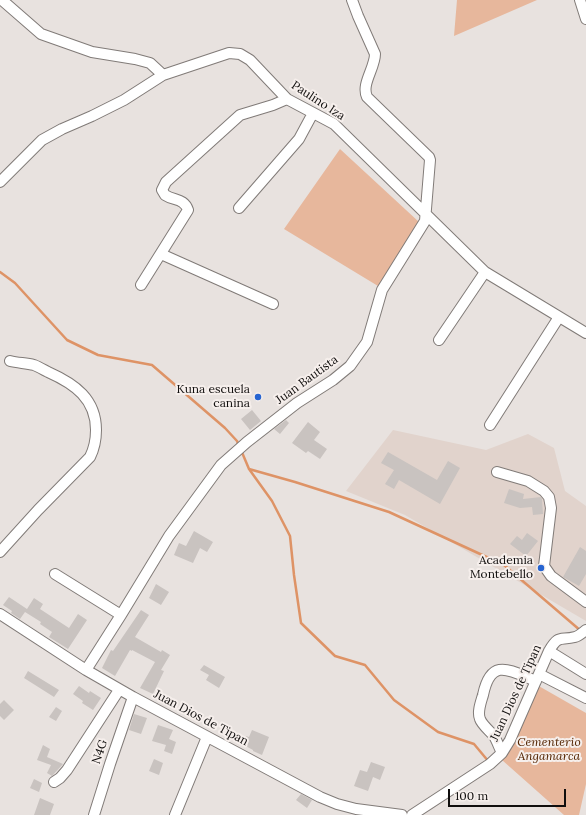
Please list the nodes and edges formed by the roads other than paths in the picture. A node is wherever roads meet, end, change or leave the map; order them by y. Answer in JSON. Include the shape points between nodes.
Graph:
{"nodes":[{"id":1,"x":2,"y":0,"type":"edge"},
{"id":2,"x":352,"y":0,"type":"edge"},
{"id":3,"x":580,"y":0,"type":"edge"},
{"id":4,"x":586,"y":19,"type":"edge"},
{"id":5,"x":163,"y":75,"type":"junction"},
{"id":6,"x":286,"y":99,"type":"junction"},
{"id":7,"x":313,"y":113,"type":"junction"},
{"id":8,"x":0,"y":182,"type":"edge"},
{"id":9,"x":239,"y":208,"type":"dead end"},
{"id":10,"x":426,"y":215,"type":"junction"},
{"id":11,"x":161,"y":254,"type":"junction"},
{"id":12,"x":485,"y":272,"type":"junction"},
{"id":13,"x":141,"y":285,"type":"dead end"},
{"id":14,"x":274,"y":304,"type":"dead end"},
{"id":15,"x":559,"y":317,"type":"junction"},
{"id":16,"x":586,"y":333,"type":"edge"},
{"id":17,"x":439,"y":340,"type":"dead end"},
{"id":18,"x":10,"y":361,"type":"dead end"},
{"id":19,"x":490,"y":425,"type":"dead end"},
{"id":20,"x":497,"y":472,"type":"dead end"},
{"id":21,"x":0,"y":552,"type":"edge"},
{"id":22,"x":55,"y":574,"type":"dead end"},
{"id":23,"x":586,"y":602,"type":"edge"},
{"id":24,"x":0,"y":614,"type":"edge"},
{"id":25,"x":121,"y":615,"type":"junction"},
{"id":26,"x":586,"y":630,"type":"edge"},
{"id":27,"x":549,"y":651,"type":"junction"},
{"id":28,"x":86,"y":670,"type":"junction"},
{"id":29,"x":586,"y":674,"type":"edge"},
{"id":30,"x":537,"y":678,"type":"junction"},
{"id":31,"x":119,"y":690,"type":"junction"},
{"id":32,"x":133,"y":697,"type":"junction"},
{"id":33,"x":586,"y":698,"type":"edge"},
{"id":34,"x":207,"y":737,"type":"junction"},
{"id":35,"x":502,"y":753,"type":"junction"},
{"id":36,"x":54,"y":782,"type":"dead end"},
{"id":37,"x":94,"y":815,"type":"edge"},
{"id":38,"x":175,"y":815,"type":"edge"},
{"id":39,"x":402,"y":815,"type":"edge"},
{"id":40,"x":412,"y":815,"type":"edge"}],
"edges":[{"from":1,"to":5,"type":"street","via":[[41,34],[92,52],[150,63]]},
{"from":2,"to":10,"type":"street","name":"Juan Bautista","via":[[375,54],[366,87],[367,97],[429,157]]},
{"from":3,"to":4,"type":"street"},
{"from":5,"to":6,"type":"street","name":"Paulino Iza","via":[[229,53],[240,54],[250,60]]},
{"from":5,"to":8,"type":"street","name":"Paulino Iza","via":[[124,100],[42,140]]},
{"from":6,"to":7,"type":"street","name":"Paulino Iza"},
{"from":6,"to":11,"type":"street","via":[[240,116],[166,182],[162,190],[165,195],[183,202],[188,210]]},
{"from":7,"to":9,"type":"street","via":[[299,139]]},
{"from":7,"to":10,"type":"street","name":"Paulino Iza","via":[[334,124]]},
{"from":10,"to":12,"type":"street","name":"Paulino Iza"},
{"from":10,"to":25,"type":"street","name":"Juan Bautista","via":[[425,221],[382,290],[367,342],[350,366],[297,403],[221,465],[169,536]]},
{"from":11,"to":13,"type":"street"},
{"from":11,"to":14,"type":"street"},
{"from":12,"to":15,"type":"street","name":"Paulino Iza"},
{"from":12,"to":17,"type":"street"},
{"from":15,"to":16,"type":"street","name":"Paulino Iza"},
{"from":15,"to":19,"type":"street"},
{"from":18,"to":21,"type":"street","via":[[36,366],[75,387],[88,399],[94,412],[96,436],[90,457]]},
{"from":20,"to":23,"type":"street","via":[[532,482],[549,497],[551,508],[544,566],[551,576]]},
{"from":22,"to":25,"type":"street"},
{"from":24,"to":28,"type":"street","name":"Juan Dios de Tipan"},
{"from":25,"to":28,"type":"street","name":"Juan Bautista"},
{"from":26,"to":27,"type":"street","name":"Juan Dios de Tipan","via":[[576,637],[561,638],[554,642]]},
{"from":27,"to":29,"type":"street"},
{"from":27,"to":30,"type":"street","name":"Juan Dios de Tipan"},
{"from":28,"to":31,"type":"street","name":"Juan Dios de Tipan"},
{"from":30,"to":33,"type":"street"},
{"from":30,"to":35,"type":"street","name":"Juan Dios de Tipan"},
{"from":30,"to":35,"type":"street","via":[[496,670],[485,683],[479,712],[480,720],[495,738]]},
{"from":31,"to":32,"type":"street","name":"Juan Dios de Tipan"},
{"from":31,"to":36,"type":"street","via":[[67,770]]},
{"from":32,"to":34,"type":"street","name":"Juan Dios de Tipan"},
{"from":32,"to":37,"type":"street","name":"N4G"},
{"from":34,"to":38,"type":"street"},
{"from":34,"to":39,"type":"street","name":"Juan Dios de Tipan","via":[[337,804]]},
{"from":35,"to":40,"type":"street","name":"Juan Dios de Tipan","via":[[490,764]]}]}
